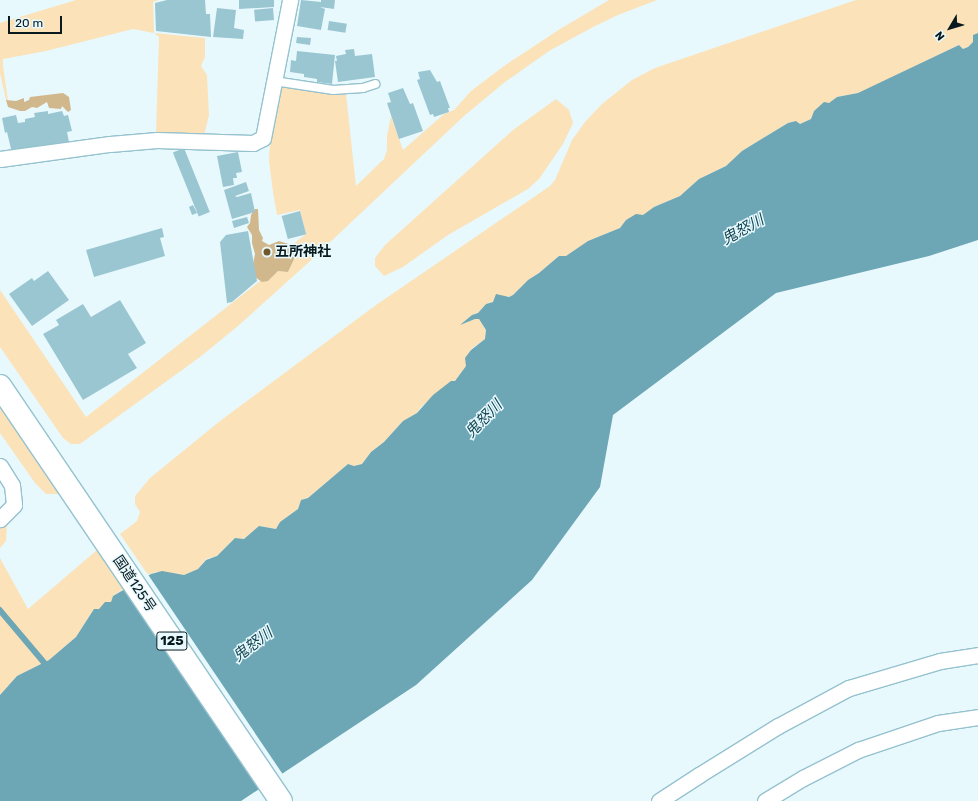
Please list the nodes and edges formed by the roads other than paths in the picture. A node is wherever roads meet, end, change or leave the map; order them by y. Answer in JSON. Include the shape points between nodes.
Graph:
{"nodes":[{"id":1,"x":290,"y":0,"type":"edge"},
{"id":2,"x":274,"y":80,"type":"junction"},
{"id":3,"x":375,"y":84,"type":"dead end"},
{"id":4,"x":0,"y":159,"type":"edge"},
{"id":5,"x":0,"y":386,"type":"edge"},
{"id":6,"x":0,"y":466,"type":"edge"},
{"id":7,"x":0,"y":520,"type":"edge"},
{"id":8,"x":978,"y":655,"type":"edge"},
{"id":9,"x":978,"y":717,"type":"edge"},
{"id":10,"x":281,"y":801,"type":"edge"},
{"id":11,"x":659,"y":801,"type":"edge"},
{"id":12,"x":765,"y":801,"type":"edge"}],
"edges":[{"from":1,"to":2,"type":"street"},
{"from":2,"to":3,"type":"lane","via":[[333,90],[363,88]]},
{"from":2,"to":4,"type":"street","via":[[263,138],[253,143],[157,140],[103,144]]},
{"from":5,"to":10,"type":"highway","name":"国道125号","number":"125"},
{"from":6,"to":7,"type":"street","via":[[12,484],[14,505]]},
{"from":8,"to":11,"type":"street","via":[[940,661],[849,688],[778,726]]},
{"from":9,"to":12,"type":"street","via":[[938,723],[858,750]]}]}
